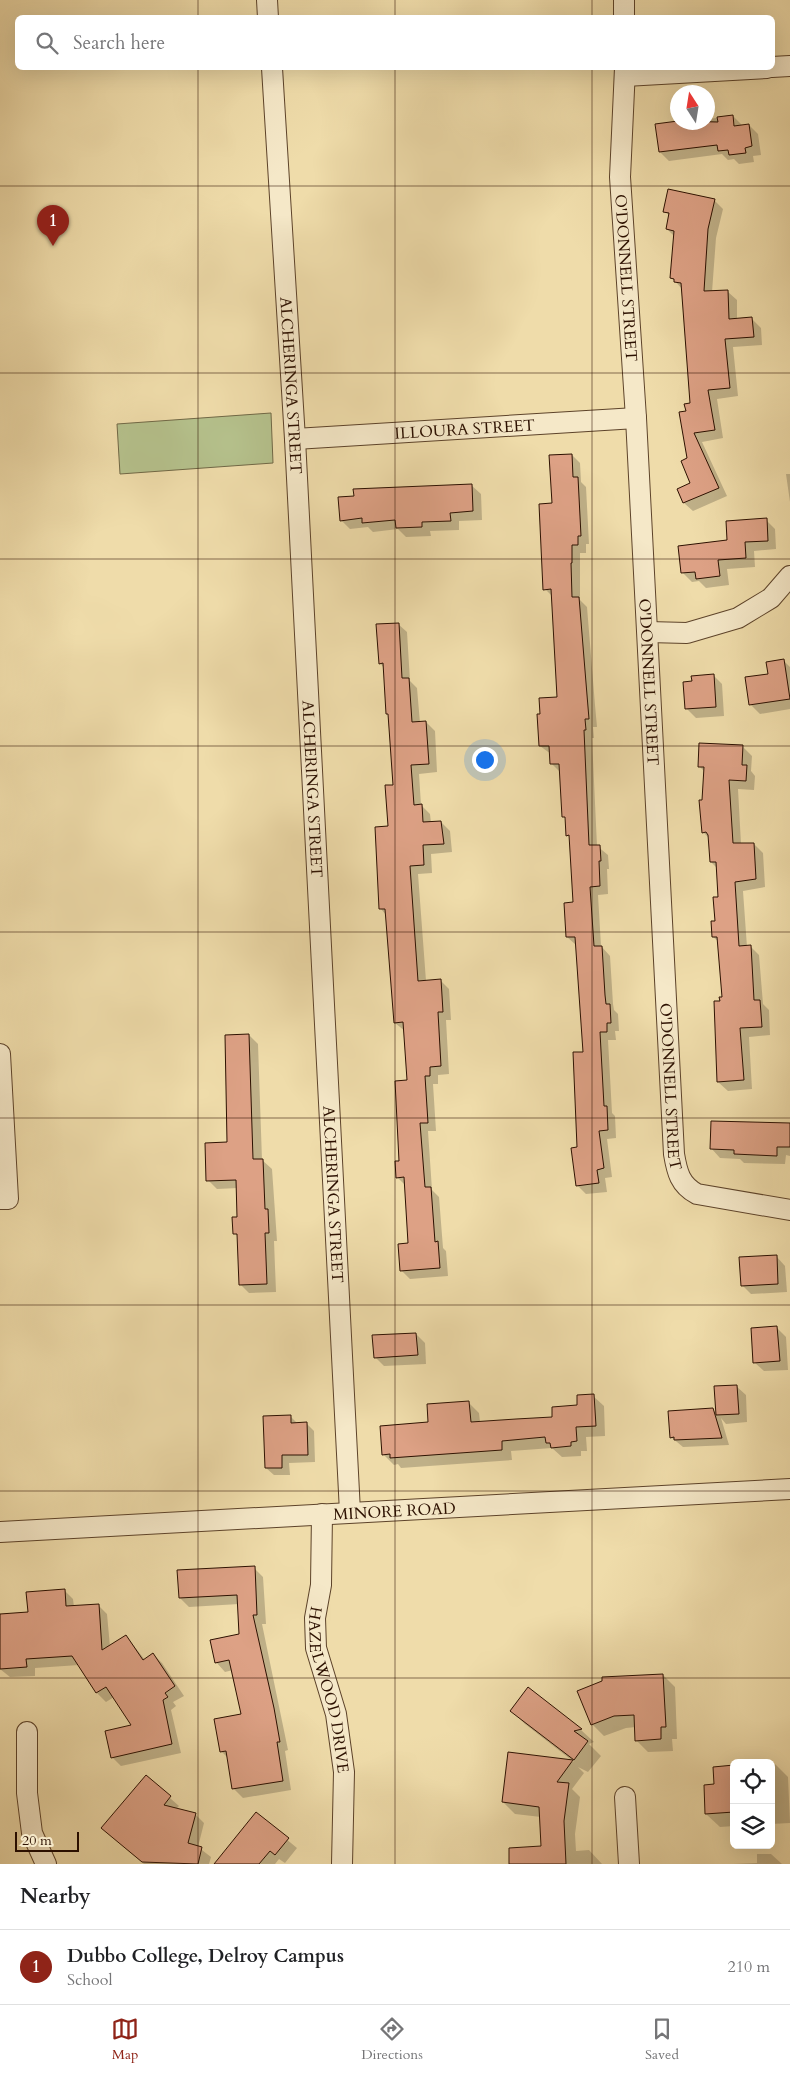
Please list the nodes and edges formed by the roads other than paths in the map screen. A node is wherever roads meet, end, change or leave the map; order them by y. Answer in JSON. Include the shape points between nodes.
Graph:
{"nodes":[{"id":1,"x":267,"y":0,"type":"edge"},
{"id":2,"x":624,"y":0,"type":"edge"},
{"id":3,"x":268,"y":15,"type":"edge"},
{"id":4,"x":624,"y":15,"type":"edge"},
{"id":5,"x":790,"y":66,"type":"edge"},
{"id":6,"x":775,"y":67,"type":"edge"},
{"id":7,"x":272,"y":70,"type":"edge"},
{"id":8,"x":696,"y":70,"type":"edge"},
{"id":9,"x":625,"y":72,"type":"edge"},
{"id":10,"x":636,"y":418,"type":"junction"},
{"id":11,"x":294,"y":439,"type":"junction"},
{"id":12,"x":790,"y":576,"type":"edge"},
{"id":13,"x":648,"y":632,"type":"junction"},
{"id":14,"x":0,"y":1054,"type":"edge"},
{"id":15,"x":0,"y":1199,"type":"edge"},
{"id":16,"x":790,"y":1210,"type":"edge"},
{"id":17,"x":790,"y":1489,"type":"edge"},
{"id":18,"x":350,"y":1512,"type":"junction"},
{"id":19,"x":322,"y":1514,"type":"junction"},
{"id":20,"x":0,"y":1532,"type":"edge"},
{"id":21,"x":27,"y":1732,"type":"dead end"},
{"id":22,"x":626,"y":1797,"type":"dead end"},
{"id":23,"x":46,"y":1864,"type":"edge"},
{"id":24,"x":342,"y":1864,"type":"edge"},
{"id":25,"x":629,"y":1864,"type":"edge"}],
"edges":[{"from":1,"to":3,"type":"street"},
{"from":2,"to":4,"type":"street"},
{"from":5,"to":6,"type":"street"},
{"from":7,"to":11,"type":"street","name":"ALCHERINGA STREET"},
{"from":8,"to":9,"type":"street"},
{"from":9,"to":10,"type":"street","name":"O'DONNELL STREET","via":[[620,176]]},
{"from":10,"to":11,"type":"street","name":"ILLOURA STREET"},
{"from":10,"to":13,"type":"street","name":"O'DONNELL STREET"},
{"from":11,"to":18,"type":"street","name":"ALCHERINGA STREET"},
{"from":12,"to":13,"type":"street","via":[[771,598],[738,618],[687,633]]},
{"from":13,"to":16,"type":"street","name":"O'DONNELL STREET","via":[[676,1167],[687,1189],[697,1194]]},
{"from":14,"to":15,"type":"street","via":[[8,1199]]},
{"from":17,"to":18,"type":"street","name":"MINORE ROAD"},
{"from":18,"to":19,"type":"street","name":"MINORE ROAD"},
{"from":19,"to":20,"type":"street","name":"MINORE ROAD"},
{"from":19,"to":24,"type":"street","name":"HAZELWOOD DRIVE","via":[[316,1640],[336,1714],[344,1772]]},
{"from":21,"to":23,"type":"street","via":[[27,1793],[32,1833]]},
{"from":22,"to":25,"type":"street"}]}
